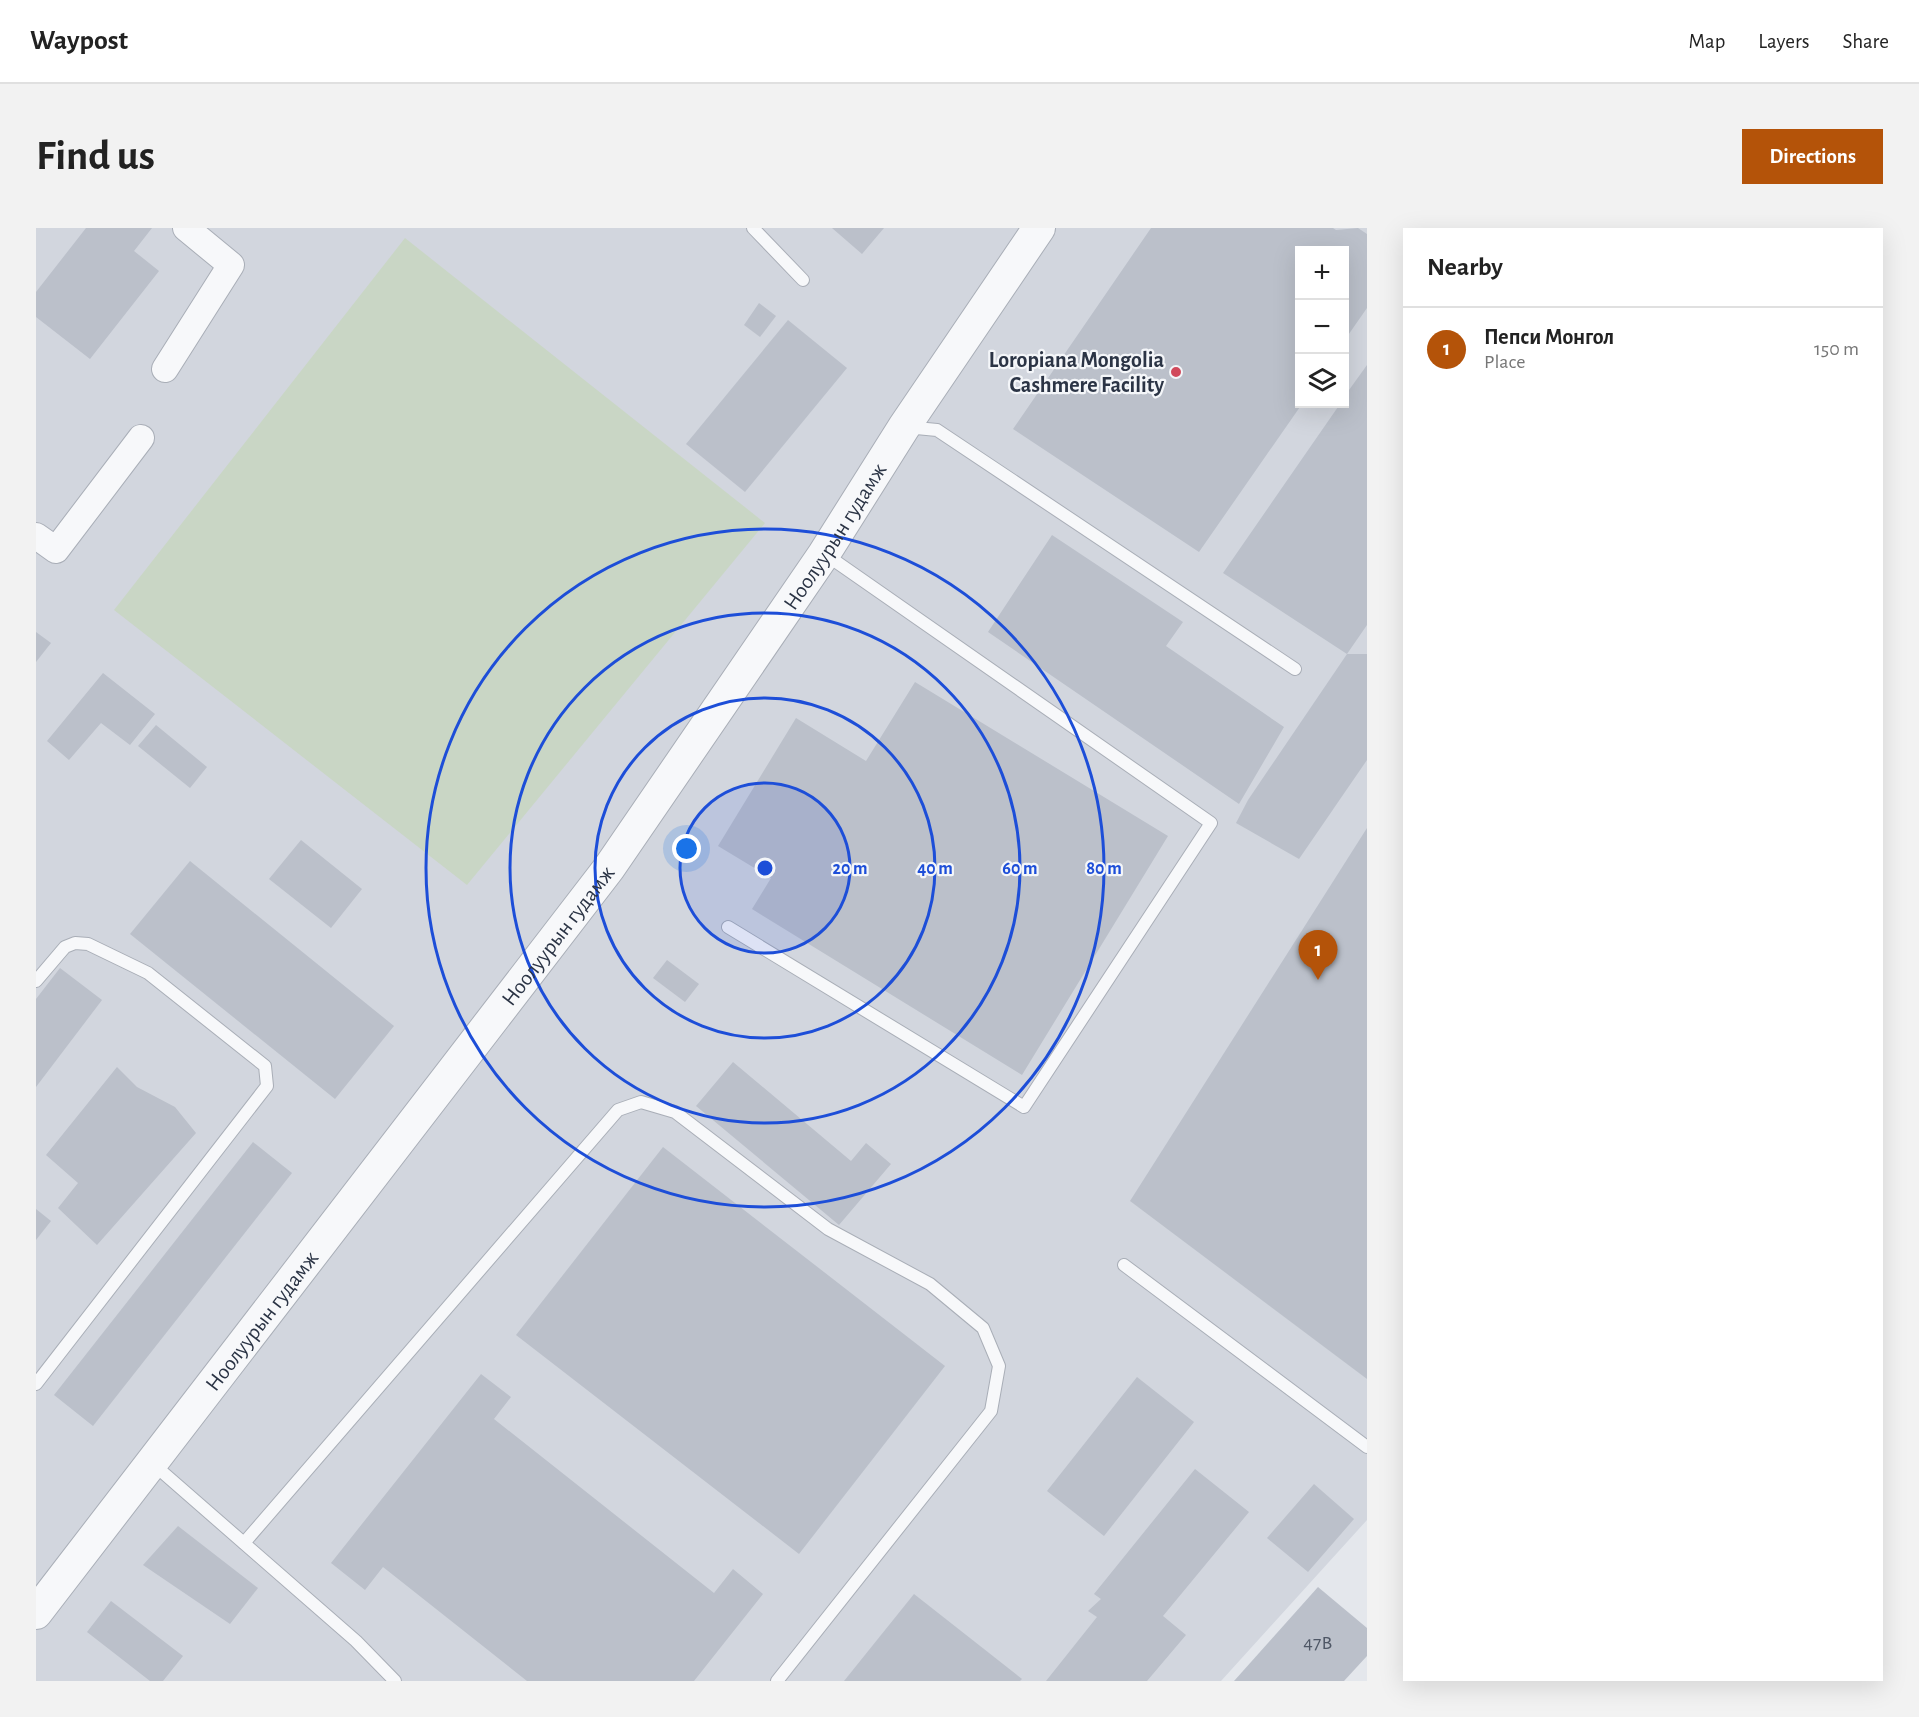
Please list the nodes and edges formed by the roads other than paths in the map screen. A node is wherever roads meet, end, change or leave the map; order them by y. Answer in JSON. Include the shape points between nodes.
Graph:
{"nodes":[{"id":1,"x":186,"y":228,"type":"edge"},
{"id":2,"x":753,"y":228,"type":"edge"},
{"id":3,"x":1039,"y":228,"type":"edge"},
{"id":4,"x":803,"y":280,"type":"dead end"},
{"id":5,"x":165,"y":369,"type":"dead end"},
{"id":6,"x":904,"y":427,"type":"junction"},
{"id":7,"x":141,"y":438,"type":"dead end"},
{"id":8,"x":36,"y":536,"type":"edge"},
{"id":9,"x":824,"y":554,"type":"junction"},
{"id":10,"x":1295,"y":669,"type":"dead end"},
{"id":11,"x":728,"y":927,"type":"dead end"},
{"id":12,"x":36,"y":981,"type":"edge"},
{"id":13,"x":1124,"y":1265,"type":"dead end"},
{"id":14,"x":36,"y":1384,"type":"edge"},
{"id":15,"x":1367,"y":1447,"type":"edge"},
{"id":16,"x":151,"y":1462,"type":"junction"},
{"id":17,"x":244,"y":1543,"type":"junction"},
{"id":18,"x":36,"y":1613,"type":"edge"},
{"id":19,"x":395,"y":1681,"type":"edge"},
{"id":20,"x":777,"y":1681,"type":"edge"}],
"edges":[{"from":1,"to":5,"type":"street","via":[[231,265]]},
{"from":2,"to":4,"type":"lane"},
{"from":3,"to":6,"type":"street","name":"Ноолуурын гудамж"},
{"from":6,"to":9,"type":"street","name":"Ноолуурын гудамж"},
{"from":6,"to":10,"type":"lane","via":[[937,430]]},
{"from":7,"to":8,"type":"street","via":[[56,550]]},
{"from":9,"to":11,"type":"lane","via":[[1211,823],[1024,1107]]},
{"from":9,"to":16,"type":"street","name":"Ноолуурын гудамж","via":[[609,868]]},
{"from":12,"to":14,"type":"lane","via":[[65,947],[75,942],[88,944],[148,973],[265,1066],[268,1076],[267,1086]]},
{"from":13,"to":15,"type":"lane"},
{"from":16,"to":17,"type":"lane"},
{"from":16,"to":18,"type":"street","name":"Ноолуурын гудамж"},
{"from":17,"to":19,"type":"lane","via":[[356,1641]]},
{"from":17,"to":20,"type":"lane","via":[[618,1110],[641,1102],[675,1112],[828,1229],[930,1284],[983,1328],[999,1366],[991,1411]]}]}
